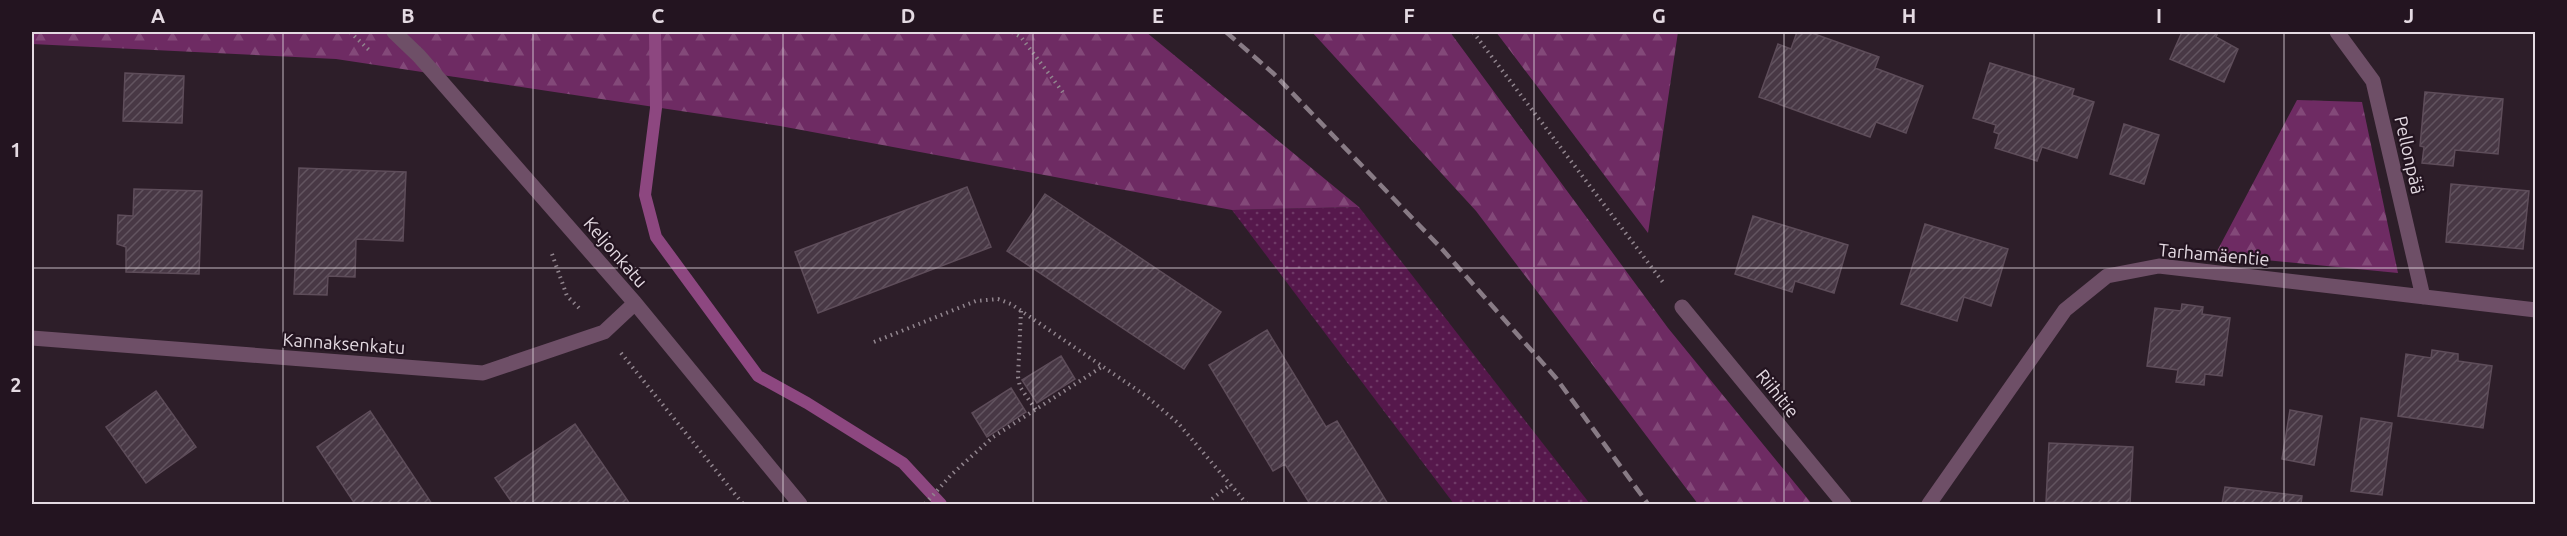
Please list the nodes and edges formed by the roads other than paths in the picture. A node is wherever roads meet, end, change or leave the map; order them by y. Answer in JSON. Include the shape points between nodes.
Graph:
{"nodes":[{"id":1,"x":394,"y":32,"type":"edge"},
{"id":2,"x":2337,"y":32,"type":"edge"},
{"id":3,"x":2423,"y":297,"type":"junction"},
{"id":4,"x":635,"y":303,"type":"junction"},
{"id":5,"x":1682,"y":307,"type":"road end"},
{"id":6,"x":2535,"y":310,"type":"edge"},
{"id":7,"x":32,"y":338,"type":"edge"},
{"id":8,"x":796,"y":503,"type":"edge"},
{"id":9,"x":1844,"y":504,"type":"edge"},
{"id":10,"x":1929,"y":504,"type":"edge"}],
"edges":[{"from":1,"to":4,"type":"street","name":"Keljonkatu"},
{"from":2,"to":3,"type":"street","name":"Pellonpää","via":[[2373,81]]},
{"from":3,"to":6,"type":"street","name":"Tarhamäentie"},
{"from":3,"to":10,"type":"street","name":"Tarhamäentie","via":[[2159,266],[2107,276],[2066,310]]},
{"from":4,"to":7,"type":"street","name":"Kannaksenkatu","via":[[604,332],[483,373]]},
{"from":4,"to":8,"type":"street","name":"Keljonkatu"},
{"from":5,"to":9,"type":"street","name":"Riihitie"}]}
